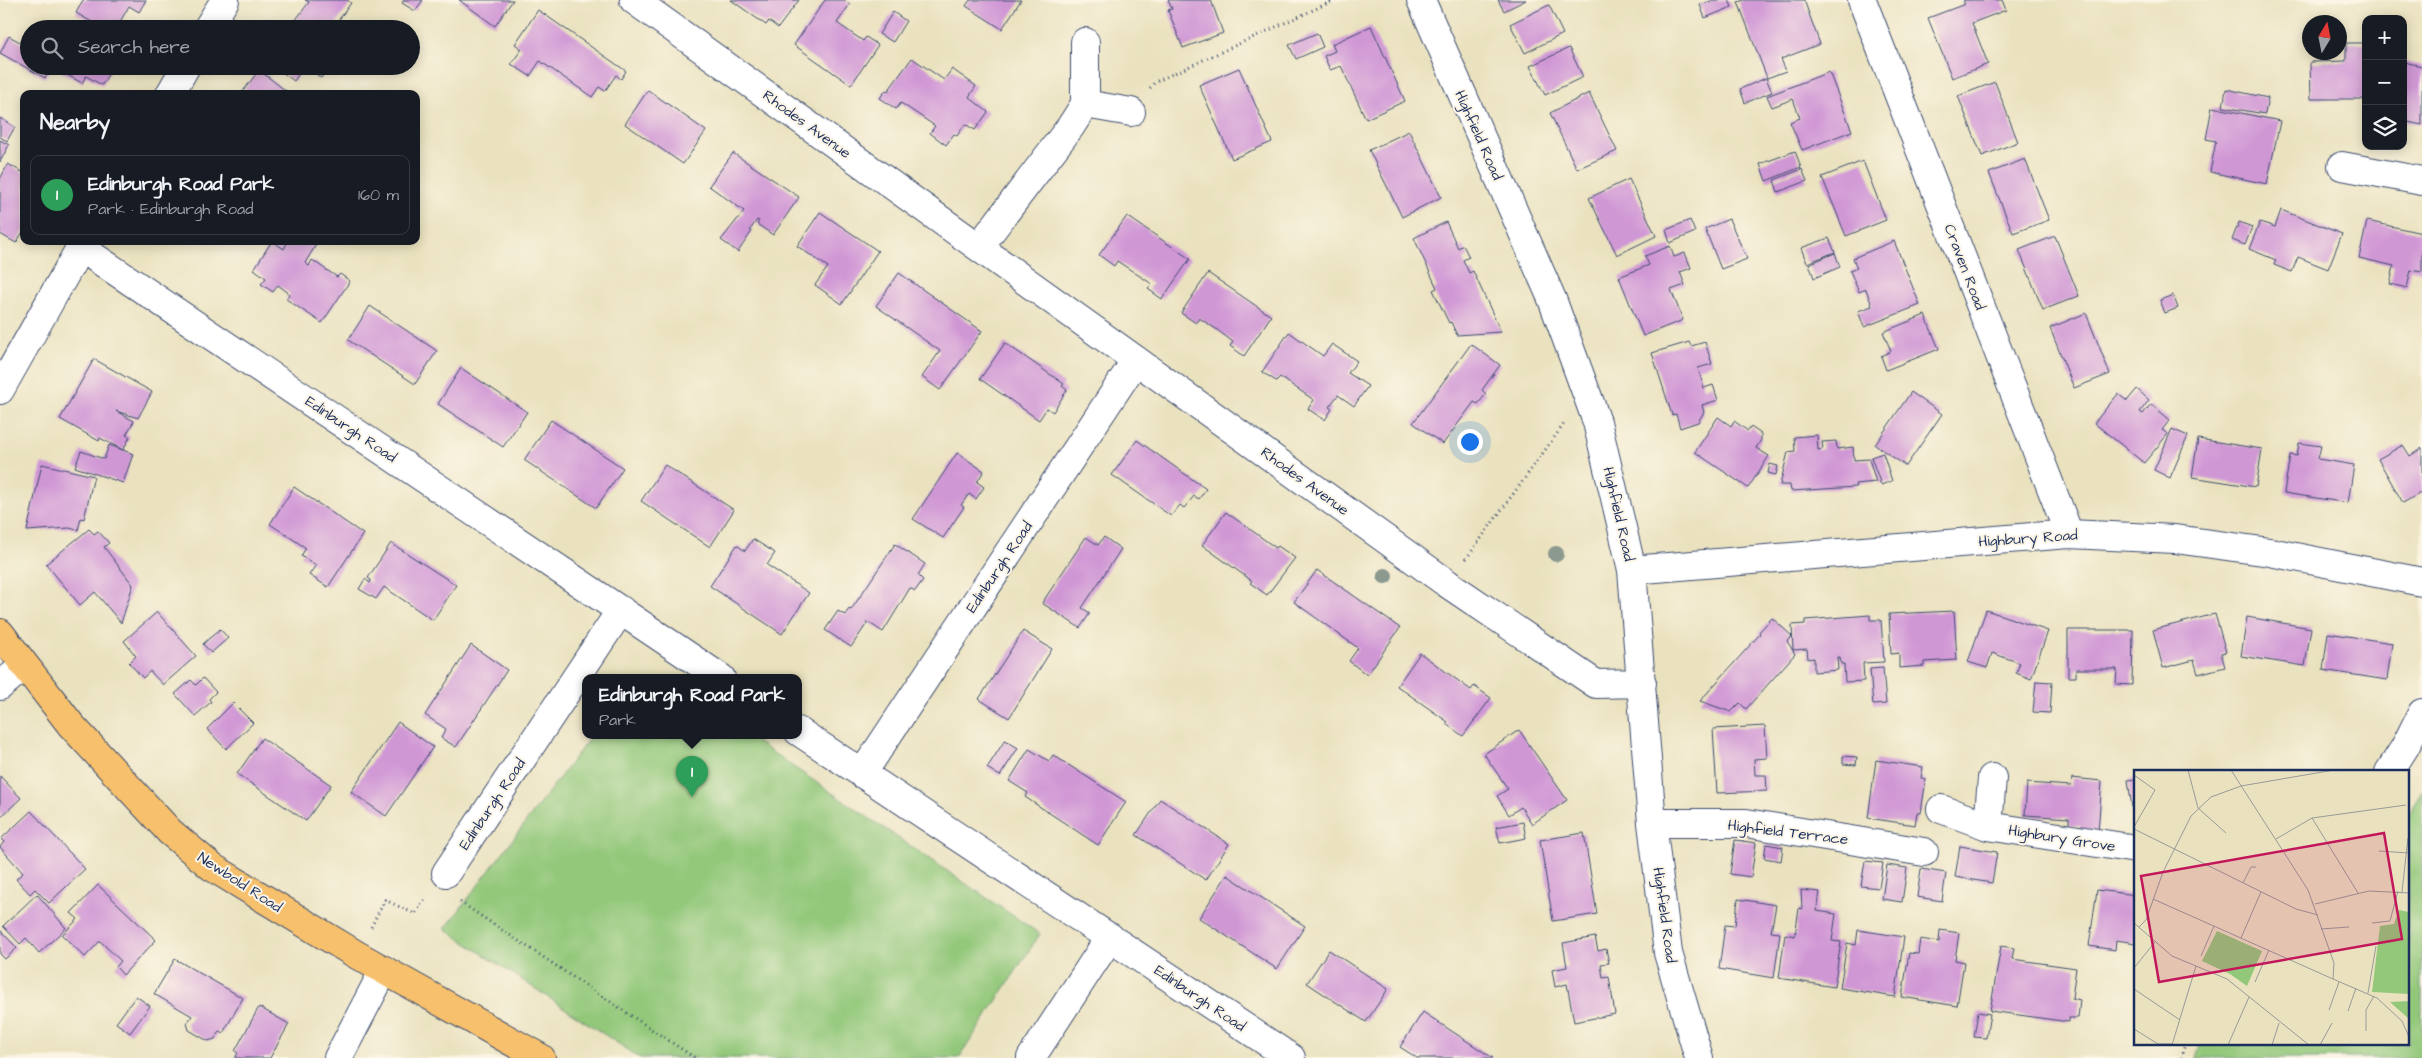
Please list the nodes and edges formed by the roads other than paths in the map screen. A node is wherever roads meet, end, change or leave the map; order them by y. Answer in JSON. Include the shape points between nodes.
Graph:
{"nodes":[{"id":1,"x":225,"y":0,"type":"edge"},
{"id":2,"x":634,"y":0,"type":"edge"},
{"id":3,"x":1421,"y":0,"type":"edge"},
{"id":4,"x":1862,"y":0,"type":"edge"},
{"id":5,"x":213,"y":20,"type":"edge"},
{"id":6,"x":1085,"y":42,"type":"dead end"},
{"id":7,"x":181,"y":75,"type":"edge"},
{"id":8,"x":172,"y":90,"type":"edge"},
{"id":9,"x":1085,"y":104,"type":"junction"},
{"id":10,"x":1131,"y":112,"type":"road end"},
{"id":11,"x":2342,"y":166,"type":"dead end"},
{"id":12,"x":2422,"y":181,"type":"edge"},
{"id":13,"x":82,"y":245,"type":"edge"},
{"id":14,"x":84,"y":245,"type":"edge"},
{"id":15,"x":979,"y":247,"type":"junction"},
{"id":16,"x":1136,"y":360,"type":"junction"},
{"id":17,"x":0,"y":390,"type":"edge"},
{"id":18,"x":2069,"y":534,"type":"junction"},
{"id":19,"x":1632,"y":570,"type":"junction"},
{"id":20,"x":2422,"y":582,"type":"edge"},
{"id":21,"x":621,"y":610,"type":"junction"},
{"id":22,"x":0,"y":633,"type":"edge"},
{"id":23,"x":24,"y":666,"type":"junction"},
{"id":24,"x":715,"y":674,"type":"edge"},
{"id":25,"x":1642,"y":682,"type":"junction"},
{"id":26,"x":0,"y":686,"type":"edge"},
{"id":27,"x":2422,"y":713,"type":"edge"},
{"id":28,"x":802,"y":734,"type":"edge"},
{"id":29,"x":2390,"y":770,"type":"edge"},
{"id":30,"x":862,"y":774,"type":"junction"},
{"id":31,"x":1992,"y":778,"type":"dead end"},
{"id":32,"x":1941,"y":809,"type":"dead end"},
{"id":33,"x":1652,"y":823,"type":"junction"},
{"id":34,"x":1988,"y":826,"type":"junction"},
{"id":35,"x":2134,"y":849,"type":"edge"},
{"id":36,"x":1924,"y":852,"type":"dead end"},
{"id":37,"x":446,"y":873,"type":"dead end"},
{"id":38,"x":1110,"y":937,"type":"junction"},
{"id":39,"x":384,"y":970,"type":"junction"},
{"id":40,"x":338,"y":1058,"type":"edge"},
{"id":41,"x":541,"y":1058,"type":"edge"},
{"id":42,"x":1032,"y":1058,"type":"edge"},
{"id":43,"x":1291,"y":1058,"type":"edge"},
{"id":44,"x":1699,"y":1058,"type":"edge"}],
"edges":[{"from":1,"to":5,"type":"street"},
{"from":2,"to":15,"type":"street","name":"Rhodes Avenue"},
{"from":3,"to":19,"type":"street","name":"Highfield Road","via":[[1552,299],[1587,392]]},
{"from":4,"to":18,"type":"street","name":"Craven Road"},
{"from":6,"to":9,"type":"street"},
{"from":7,"to":8,"type":"street"},
{"from":9,"to":10,"type":"street"},
{"from":9,"to":15,"type":"street"},
{"from":11,"to":12,"type":"street"},
{"from":13,"to":17,"type":"street"},
{"from":14,"to":21,"type":"street","name":"Edinburgh Road"},
{"from":15,"to":16,"type":"street","name":"Rhodes Avenue"},
{"from":16,"to":25,"type":"street","name":"Rhodes Avenue","via":[[1448,584],[1596,684]]},
{"from":16,"to":30,"type":"street","name":"Edinburgh Road"},
{"from":18,"to":19,"type":"street","name":"Highbury Road"},
{"from":18,"to":20,"type":"street","name":"Highbury Road","via":[[2175,539],[2270,552]]},
{"from":19,"to":25,"type":"street","name":"Highfield Road"},
{"from":21,"to":24,"type":"street","name":"Edinburgh Road"},
{"from":21,"to":37,"type":"street","name":"Edinburgh Road"},
{"from":22,"to":23,"type":"main road","name":"Newbold Road"},
{"from":23,"to":26,"type":"street"},
{"from":23,"to":39,"type":"main road","name":"Newbold Road","via":[[71,725],[170,832],[212,867]]},
{"from":25,"to":33,"type":"street","name":"Highfield Road"},
{"from":27,"to":29,"type":"street"},
{"from":28,"to":30,"type":"street","name":"Edinburgh Road"},
{"from":30,"to":38,"type":"street","name":"Edinburgh Road"},
{"from":31,"to":34,"type":"street","name":"Highbury Grove"},
{"from":32,"to":34,"type":"street","name":"Highbury Grove"},
{"from":33,"to":36,"type":"street","name":"Highfield Terrace","via":[[1746,823]]},
{"from":33,"to":44,"type":"street","name":"Highfield Road","via":[[1668,953]]},
{"from":34,"to":35,"type":"street","name":"Highbury Grove"},
{"from":38,"to":42,"type":"street"},
{"from":38,"to":43,"type":"street","name":"Edinburgh Road"},
{"from":39,"to":40,"type":"street"},
{"from":39,"to":41,"type":"main road","name":"Newbold Road"}]}
